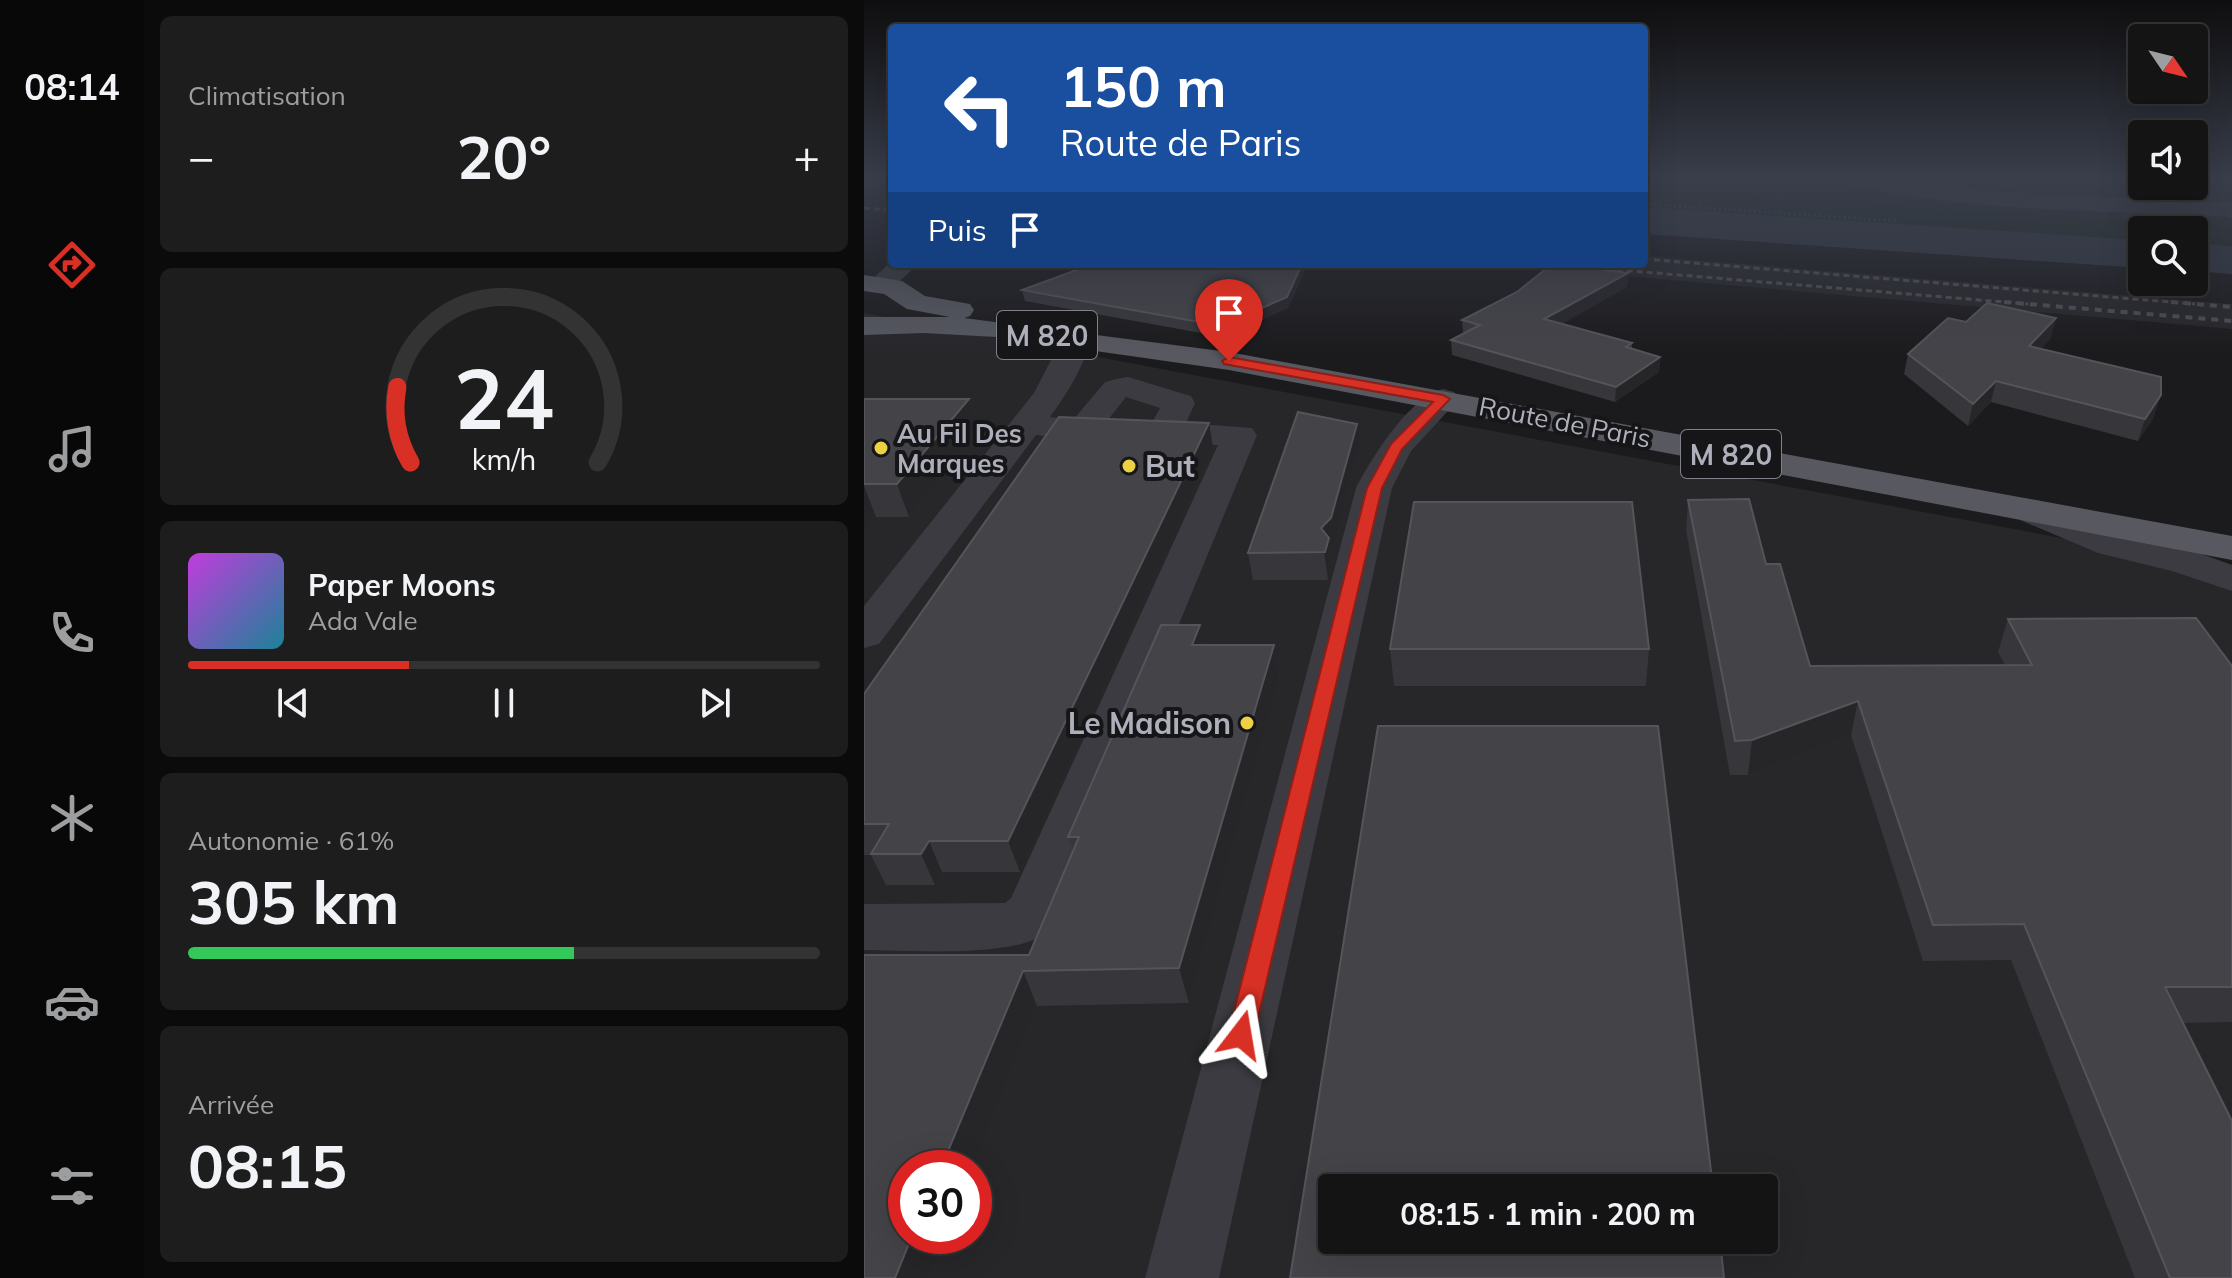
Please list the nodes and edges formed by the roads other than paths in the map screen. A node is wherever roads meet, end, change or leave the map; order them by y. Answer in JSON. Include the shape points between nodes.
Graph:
{"nodes":[{"id":1,"x":901,"y":268,"type":"edge"},
{"id":2,"x":883,"y":288,"type":"edge"},
{"id":3,"x":864,"y":325,"type":"edge"},
{"id":4,"x":1075,"y":339,"type":"junction"},
{"id":5,"x":1147,"y":350,"type":"junction"},
{"id":6,"x":1229,"y":361,"type":"junction"},
{"id":7,"x":1443,"y":399,"type":"junction"},
{"id":8,"x":1037,"y":410,"type":"junction"},
{"id":9,"x":2026,"y":509,"type":"junction"},
{"id":10,"x":2232,"y":548,"type":"edge"},
{"id":11,"x":2232,"y":579,"type":"edge"},
{"id":12,"x":864,"y":635,"type":"edge"},
{"id":13,"x":864,"y":927,"type":"edge"},
{"id":14,"x":1182,"y":1278,"type":"edge"}],
"edges":[{"from":1,"to":2,"type":"street"},
{"from":2,"to":3,"type":"main road","name":"Route de Paris","number":"M 820","via":[[902,304]]},
{"from":2,"to":6,"type":"main road","name":"Route de Paris","number":"M 820","via":[[917,303],[1135,339]]},
{"from":3,"to":4,"type":"main road","name":"Route de Paris","number":"M 820","via":[[996,328]]},
{"from":4,"to":5,"type":"main road","name":"Route de Paris","number":"M 820"},
{"from":4,"to":8,"type":"street"},
{"from":5,"to":6,"type":"main road","name":"Route de Paris","number":"M 820"},
{"from":5,"to":8,"type":"street","via":[[1097,364]]},
{"from":6,"to":7,"type":"main road","name":"Route de Paris","number":"M 820"},
{"from":7,"to":9,"type":"main road","name":"Route de Paris","number":"M 820"},
{"from":7,"to":14,"type":"street","via":[[1396,447],[1374,488]]},
{"from":8,"to":12,"type":"street"},
{"from":8,"to":13,"type":"street","via":[[1082,431],[1240,435],[1034,911],[1009,926]]},
{"from":9,"to":10,"type":"main road","name":"Route de Paris","number":"M 820"},
{"from":9,"to":11,"type":"street","via":[[2112,545]]}]}
